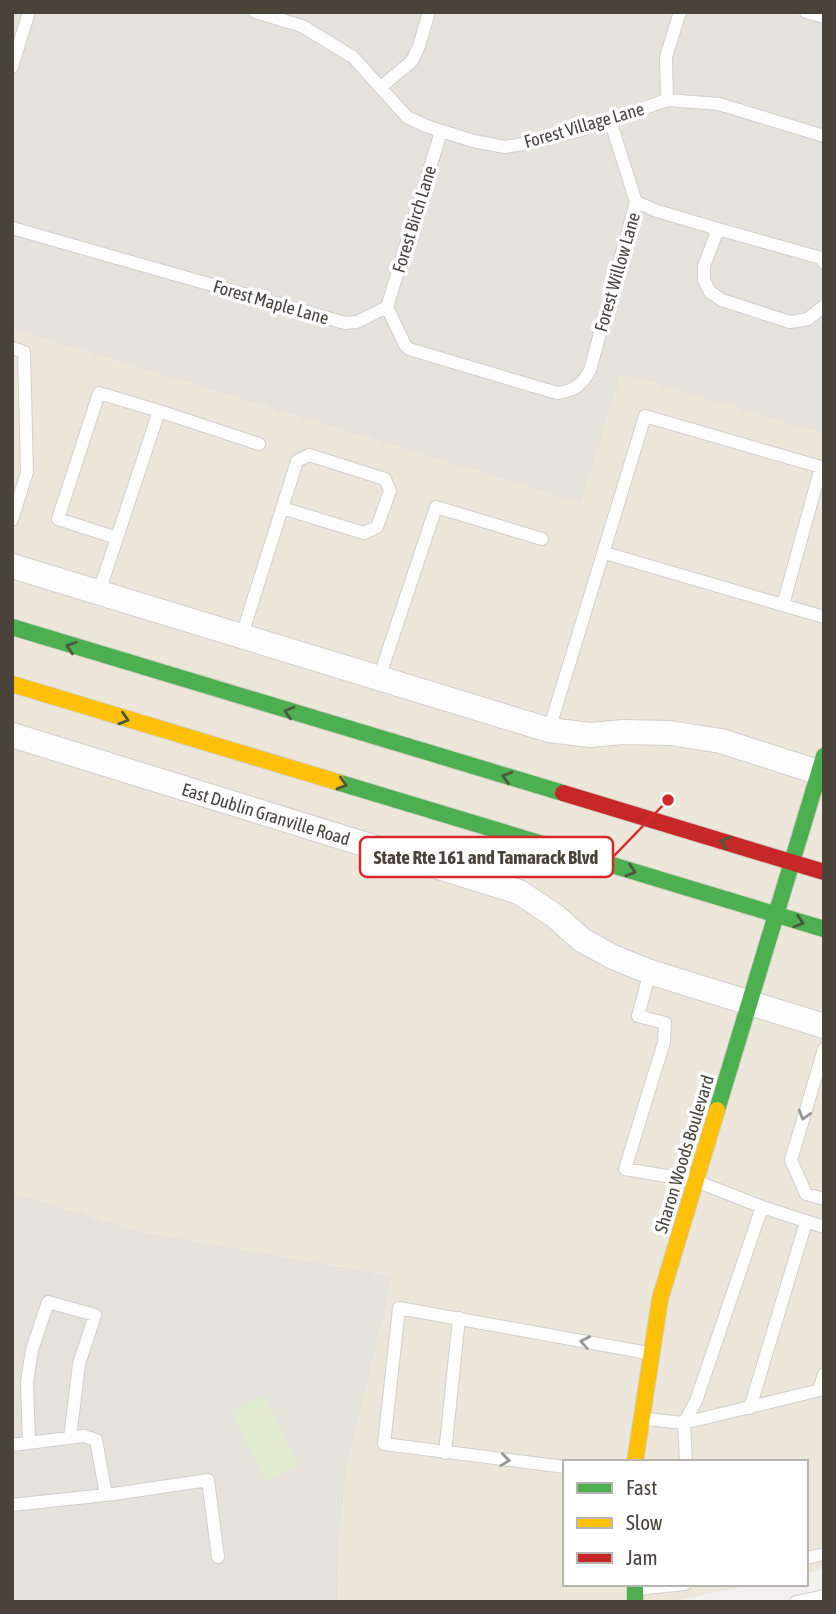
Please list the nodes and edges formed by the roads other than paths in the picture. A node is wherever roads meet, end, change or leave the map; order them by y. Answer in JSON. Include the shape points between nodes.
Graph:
{"nodes":[{"id":1,"x":29,"y":12,"type":"edge"},
{"id":2,"x":255,"y":12,"type":"edge"},
{"id":3,"x":429,"y":12,"type":"edge"},
{"id":4,"x":680,"y":12,"type":"edge"},
{"id":5,"x":806,"y":12,"type":"edge"},
{"id":6,"x":824,"y":18,"type":"edge"},
{"id":7,"x":12,"y":67,"type":"edge"},
{"id":8,"x":381,"y":87,"type":"junction"},
{"id":9,"x":667,"y":100,"type":"junction"},
{"id":10,"x":610,"y":120,"type":"junction"},
{"id":11,"x":441,"y":132,"type":"junction"},
{"id":12,"x":824,"y":136,"type":"edge"},
{"id":13,"x":636,"y":202,"type":"junction"},
{"id":14,"x":12,"y":228,"type":"edge"},
{"id":15,"x":718,"y":229,"type":"junction"},
{"id":16,"x":824,"y":263,"type":"edge"},
{"id":17,"x":387,"y":306,"type":"junction"},
{"id":18,"x":824,"y":306,"type":"edge"},
{"id":19,"x":12,"y":348,"type":"edge"},
{"id":20,"x":159,"y":411,"type":"junction"},
{"id":21,"x":259,"y":444,"type":"dead end"},
{"id":22,"x":282,"y":508,"type":"junction"},
{"id":23,"x":12,"y":520,"type":"edge"},
{"id":24,"x":117,"y":538,"type":"junction"},
{"id":25,"x":542,"y":539,"type":"dead end"},
{"id":26,"x":605,"y":552,"type":"junction"},
{"id":27,"x":12,"y":566,"type":"edge"},
{"id":28,"x":99,"y":592,"type":"junction"},
{"id":29,"x":783,"y":604,"type":"junction"},
{"id":30,"x":824,"y":617,"type":"edge"},
{"id":31,"x":12,"y":628,"type":"edge"},
{"id":32,"x":242,"y":635,"type":"junction"},
{"id":33,"x":379,"y":678,"type":"junction"},
{"id":34,"x":12,"y":684,"type":"edge"},
{"id":35,"x":549,"y":730,"type":"junction"},
{"id":36,"x":12,"y":735,"type":"edge"},
{"id":37,"x":235,"y":752,"type":"junction"},
{"id":38,"x":822,"y":768,"type":"edge"},
{"id":39,"x":357,"y":771,"type":"dead end"},
{"id":40,"x":791,"y":861,"type":"junction"},
{"id":41,"x":737,"y":863,"type":"dead end"},
{"id":42,"x":824,"y":872,"type":"edge"},
{"id":43,"x":775,"y":914,"type":"junction"},
{"id":44,"x":824,"y":929,"type":"edge"},
{"id":45,"x":650,"y":972,"type":"junction"},
{"id":46,"x":750,"y":1002,"type":"junction"},
{"id":47,"x":824,"y":1026,"type":"edge"},
{"id":48,"x":824,"y":1049,"type":"edge"},
{"id":49,"x":696,"y":1181,"type":"junction"},
{"id":50,"x":824,"y":1199,"type":"edge"},
{"id":51,"x":762,"y":1207,"type":"junction"},
{"id":52,"x":806,"y":1222,"type":"junction"},
{"id":53,"x":824,"y":1227,"type":"edge"},
{"id":54,"x":459,"y":1318,"type":"junction"},
{"id":55,"x":652,"y":1354,"type":"junction"},
{"id":56,"x":824,"y":1374,"type":"edge"},
{"id":57,"x":821,"y":1390,"type":"edge"},
{"id":58,"x":750,"y":1408,"type":"junction"},
{"id":59,"x":642,"y":1418,"type":"junction"},
{"id":60,"x":684,"y":1423,"type":"junction"},
{"id":61,"x":70,"y":1438,"type":"junction"},
{"id":62,"x":29,"y":1443,"type":"junction"},
{"id":63,"x":12,"y":1445,"type":"edge"},
{"id":64,"x":445,"y":1453,"type":"junction"},
{"id":65,"x":635,"y":1460,"type":"edge"},
{"id":66,"x":686,"y":1460,"type":"edge"},
{"id":67,"x":563,"y":1467,"type":"edge"},
{"id":68,"x":106,"y":1495,"type":"junction"},
{"id":69,"x":12,"y":1505,"type":"edge"},
{"id":70,"x":218,"y":1557,"type":"dead end"},
{"id":71,"x":672,"y":1586,"type":"edge"},
{"id":72,"x":635,"y":1592,"type":"edge"},
{"id":73,"x":824,"y":1596,"type":"edge"},
{"id":74,"x":796,"y":1602,"type":"edge"}],
"edges":[{"from":1,"to":7,"type":"lane"},
{"from":2,"to":8,"type":"lane","name":"Forest Village Lane","via":[[302,26],[323,38],[353,57]]},
{"from":3,"to":8,"type":"lane","via":[[412,61]]},
{"from":4,"to":9,"type":"lane","via":[[666,57]]},
{"from":5,"to":6,"type":"lane"},
{"from":8,"to":11,"type":"lane","name":"Forest Village Lane","via":[[407,117]]},
{"from":9,"to":10,"type":"lane","name":"Forest Village Lane"},
{"from":9,"to":12,"type":"lane","name":"Forest Village Lane","via":[[719,104]]},
{"from":10,"to":11,"type":"lane","name":"Forest Village Lane","via":[[505,147]]},
{"from":10,"to":13,"type":"lane","name":"Forest Willow Lane"},
{"from":11,"to":17,"type":"lane","name":"Forest Birch Lane"},
{"from":13,"to":15,"type":"lane"},
{"from":13,"to":17,"type":"lane","name":"Forest Willow Lane","via":[[590,370],[583,383],[571,391],[557,393],[410,349]]},
{"from":14,"to":17,"type":"lane","name":"Forest Maple Lane","via":[[345,323],[357,322]]},
{"from":15,"to":16,"type":"lane","via":[[821,258]]},
{"from":15,"to":18,"type":"lane","via":[[704,266],[710,292],[790,322],[808,319]]},
{"from":19,"to":23,"type":"lane","via":[[24,352],[26,472]]},
{"from":20,"to":21,"type":"lane"},
{"from":20,"to":24,"type":"lane"},
{"from":20,"to":24,"type":"lane","via":[[99,393],[58,519]]},
{"from":22,"to":22,"type":"lane","via":[[297,461],[309,455],[385,479],[390,491],[377,527],[364,533]]},
{"from":22,"to":32,"type":"lane"},
{"from":24,"to":28,"type":"lane"},
{"from":25,"to":33,"type":"lane","via":[[436,507]]},
{"from":26,"to":29,"type":"lane"},
{"from":26,"to":29,"type":"lane","via":[[645,416],[821,467]]},
{"from":26,"to":35,"type":"lane"},
{"from":27,"to":28,"type":"street"},
{"from":28,"to":32,"type":"street"},
{"from":29,"to":30,"type":"lane"},
{"from":40,"to":31,"type":"main road","one_way":true},
{"from":32,"to":33,"type":"street"},
{"from":33,"to":35,"type":"street"},
{"from":34,"to":37,"type":"main road","one_way":true},
{"from":35,"to":38,"type":"street","via":[[590,735],[670,733],[721,741]]},
{"from":36,"to":45,"type":"street","name":"East Dublin Granville Road","via":[[519,892],[582,940]]},
{"from":37,"to":39,"type":"main road"},
{"from":37,"to":43,"type":"main road","one_way":true},
{"from":38,"to":40,"type":"main road","name":"Sharon Woods Boulevard"},
{"from":40,"to":41,"type":"main road"},
{"from":40,"to":42,"type":"main road"},
{"from":40,"to":43,"type":"main road","name":"Sharon Woods Boulevard"},
{"from":43,"to":44,"type":"main road","one_way":true},
{"from":43,"to":46,"type":"main road","name":"Sharon Woods Boulevard"},
{"from":45,"to":46,"type":"street","name":"East Dublin Granville Road"},
{"from":45,"to":49,"type":"lane","via":[[638,1016],[665,1023],[664,1042],[625,1169]]},
{"from":46,"to":47,"type":"street","name":"East Dublin Granville Road"},
{"from":46,"to":49,"type":"main road","name":"Sharon Woods Boulevard"},
{"from":48,"to":50,"type":"lane","one_way":true,"via":[[791,1160],[806,1194]]},
{"from":49,"to":51,"type":"lane"},
{"from":49,"to":55,"type":"main road","name":"Sharon Woods Boulevard","via":[[660,1299]]},
{"from":51,"to":52,"type":"lane"},
{"from":51,"to":60,"type":"lane","via":[[696,1401]]},
{"from":52,"to":53,"type":"lane"},
{"from":52,"to":58,"type":"lane"},
{"from":55,"to":54,"type":"lane","one_way":true},
{"from":54,"to":64,"type":"lane"},
{"from":54,"to":64,"type":"lane","via":[[399,1308],[384,1444]]},
{"from":55,"to":59,"type":"main road","name":"Sharon Woods Boulevard"},
{"from":56,"to":57,"type":"lane"},
{"from":57,"to":58,"type":"lane"},
{"from":58,"to":60,"type":"lane"},
{"from":59,"to":60,"type":"lane"},
{"from":59,"to":65,"type":"main road","name":"Sharon Woods Boulevard"},
{"from":60,"to":66,"type":"lane"},
{"from":61,"to":62,"type":"lane"},
{"from":61,"to":62,"type":"lane","via":[[79,1364],[95,1315],[48,1302],[29,1371]]},
{"from":61,"to":68,"type":"lane","via":[[96,1440]]},
{"from":62,"to":63,"type":"lane"},
{"from":64,"to":67,"type":"lane","one_way":true},
{"from":68,"to":69,"type":"lane"},
{"from":68,"to":70,"type":"lane","via":[[208,1480]]},
{"from":71,"to":72,"type":"lane"},
{"from":73,"to":74,"type":"lane"}]}
